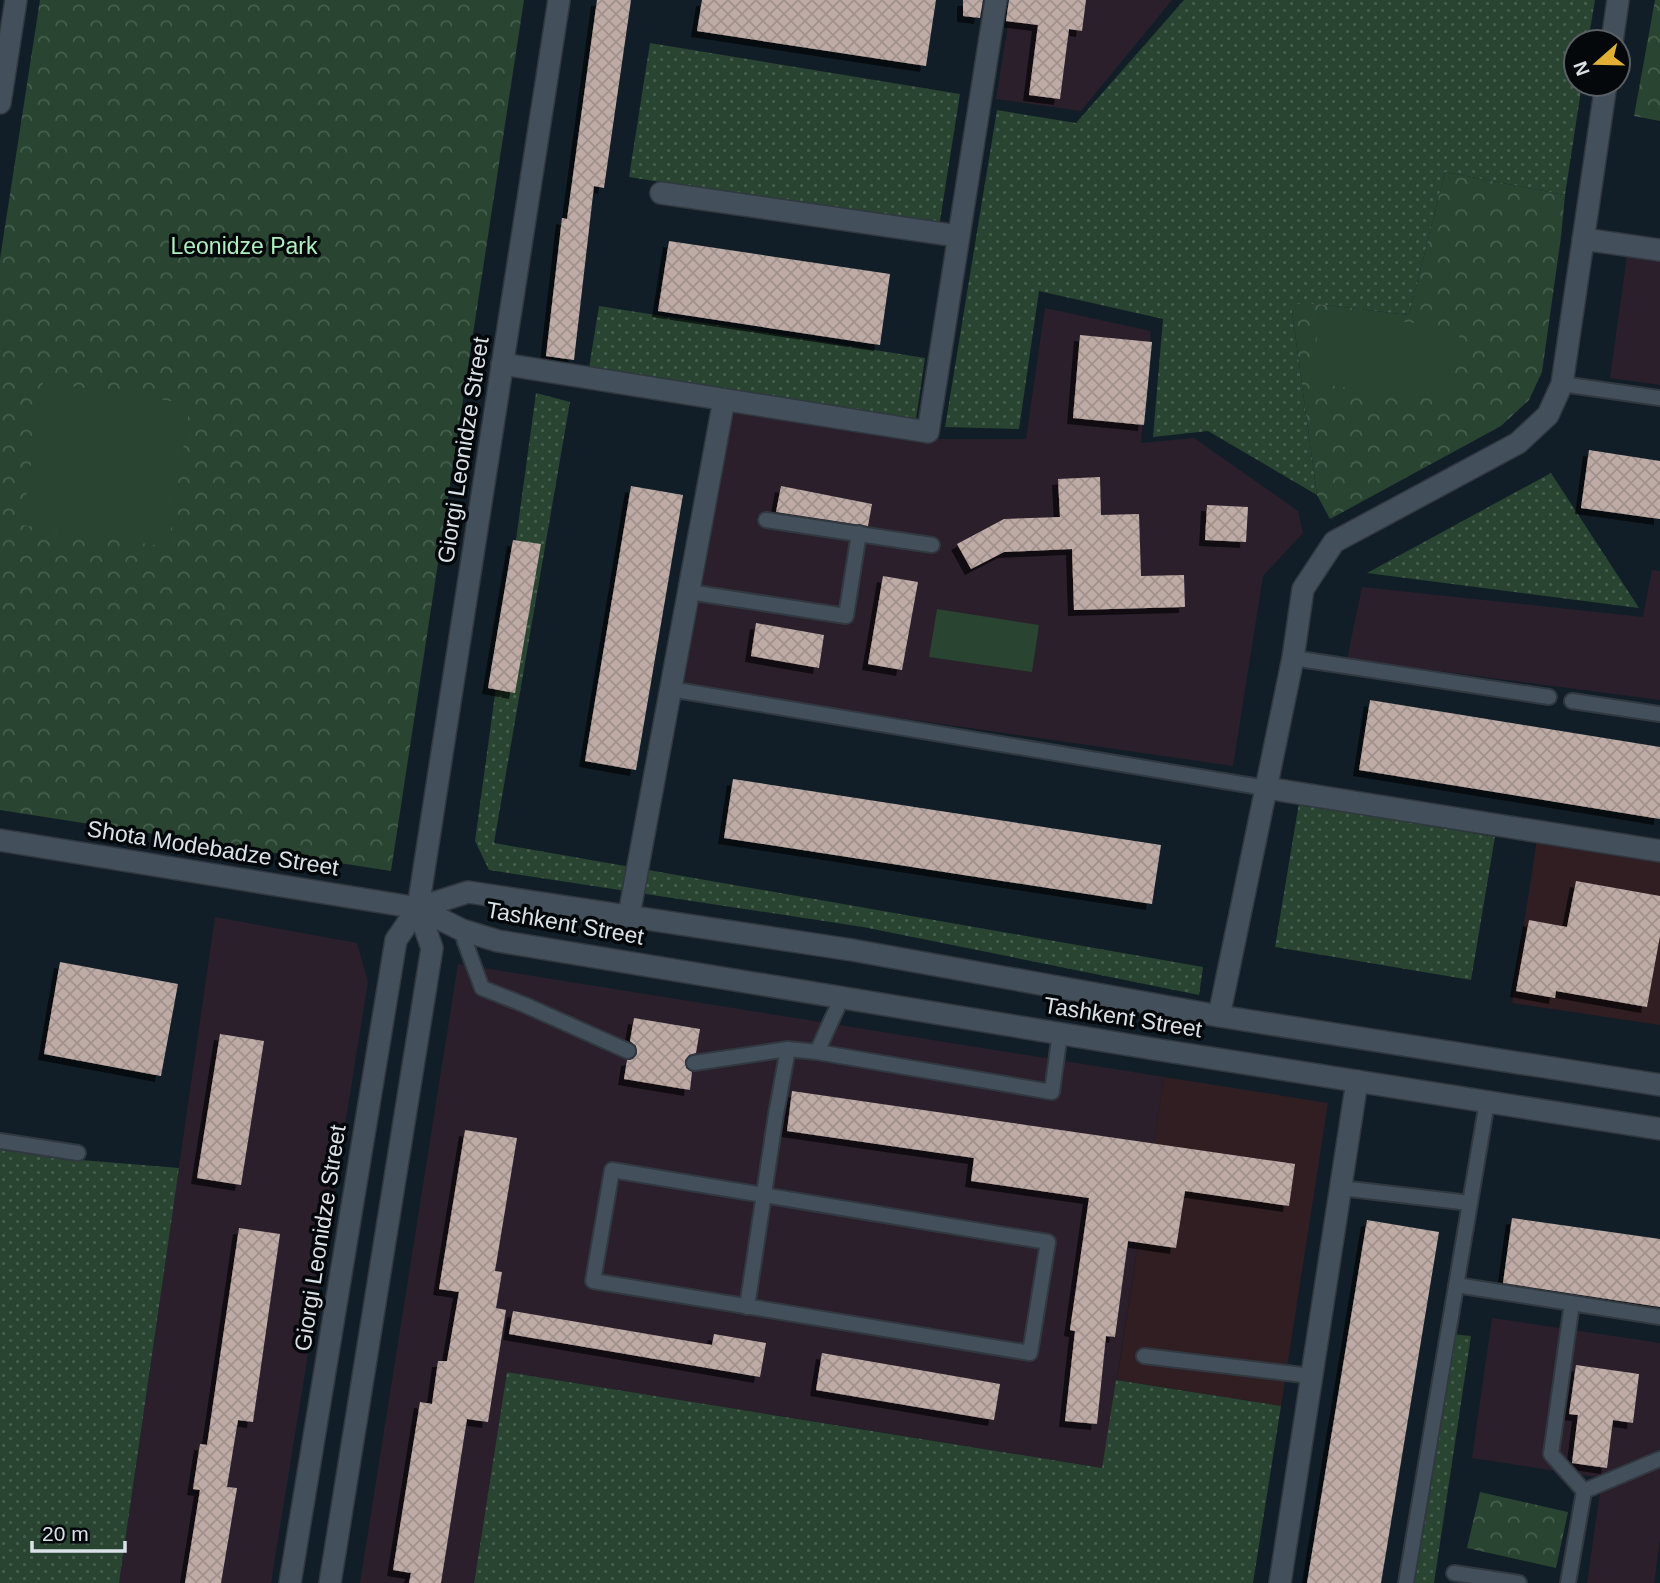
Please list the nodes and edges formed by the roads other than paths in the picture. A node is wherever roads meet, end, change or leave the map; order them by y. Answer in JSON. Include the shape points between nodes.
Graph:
{"nodes":[{"id":1,"x":16,"y":0,"type":"edge"},
{"id":2,"x":559,"y":0,"type":"edge"},
{"id":3,"x":996,"y":0,"type":"edge"},
{"id":4,"x":1618,"y":0,"type":"edge"},
{"id":5,"x":1614,"y":28,"type":"edge"},
{"id":6,"x":1604,"y":98,"type":"edge"},
{"id":7,"x":0,"y":103,"type":"edge"},
{"id":8,"x":661,"y":193,"type":"dead end"},
{"id":9,"x":958,"y":236,"type":"junction"},
{"id":10,"x":1583,"y":239,"type":"junction"},
{"id":11,"x":1660,"y":250,"type":"edge"},
{"id":12,"x":502,"y":364,"type":"junction"},
{"id":13,"x":1562,"y":384,"type":"junction"},
{"id":14,"x":1660,"y":398,"type":"edge"},
{"id":15,"x":724,"y":400,"type":"junction"},
{"id":16,"x":766,"y":520,"type":"dead end"},
{"id":17,"x":859,"y":533,"type":"junction"},
{"id":18,"x":932,"y":545,"type":"dead end"},
{"id":19,"x":688,"y":592,"type":"junction"},
{"id":20,"x":1293,"y":658,"type":"junction"},
{"id":21,"x":670,"y":689,"type":"junction"},
{"id":22,"x":1549,"y":697,"type":"dead end"},
{"id":23,"x":1572,"y":701,"type":"dead end"},
{"id":24,"x":1660,"y":714,"type":"edge"},
{"id":25,"x":1266,"y":788,"type":"junction"},
{"id":26,"x":0,"y":840,"type":"edge"},
{"id":27,"x":1660,"y":851,"type":"edge"},
{"id":28,"x":418,"y":908,"type":"junction"},
{"id":29,"x":629,"y":915,"type":"junction"},
{"id":30,"x":462,"y":930,"type":"junction"},
{"id":31,"x":842,"y":997,"type":"junction"},
{"id":32,"x":1219,"y":1016,"type":"junction"},
{"id":33,"x":1060,"y":1033,"type":"junction"},
{"id":34,"x":788,"y":1049,"type":"junction"},
{"id":35,"x":628,"y":1051,"type":"dead end"},
{"id":36,"x":817,"y":1052,"type":"junction"},
{"id":37,"x":694,"y":1063,"type":"dead end"},
{"id":38,"x":1357,"y":1081,"type":"junction"},
{"id":39,"x":1660,"y":1085,"type":"edge"},
{"id":40,"x":1487,"y":1102,"type":"junction"},
{"id":41,"x":1660,"y":1129,"type":"edge"},
{"id":42,"x":0,"y":1141,"type":"edge"},
{"id":43,"x":79,"y":1153,"type":"dead end"},
{"id":44,"x":1341,"y":1188,"type":"junction"},
{"id":45,"x":764,"y":1195,"type":"junction"},
{"id":46,"x":1470,"y":1203,"type":"junction"},
{"id":47,"x":1456,"y":1285,"type":"junction"},
{"id":48,"x":1572,"y":1303,"type":"junction"},
{"id":49,"x":747,"y":1307,"type":"junction"},
{"id":50,"x":1660,"y":1317,"type":"edge"},
{"id":51,"x":1144,"y":1356,"type":"dead end"},
{"id":52,"x":1312,"y":1376,"type":"junction"},
{"id":53,"x":1660,"y":1459,"type":"edge"},
{"id":54,"x":1584,"y":1491,"type":"junction"},
{"id":55,"x":1454,"y":1573,"type":"dead end"},
{"id":56,"x":290,"y":1583,"type":"edge"},
{"id":57,"x":330,"y":1583,"type":"edge"},
{"id":58,"x":1280,"y":1583,"type":"edge"},
{"id":59,"x":1406,"y":1583,"type":"edge"},
{"id":60,"x":1519,"y":1583,"type":"edge"},
{"id":61,"x":1568,"y":1583,"type":"edge"}],
"edges":[{"from":1,"to":7,"type":"street"},
{"from":2,"to":12,"type":"street","name":"Giorgi Leonidze Street"},
{"from":3,"to":9,"type":"street"},
{"from":4,"to":5,"type":"street"},
{"from":6,"to":10,"type":"street"},
{"from":8,"to":9,"type":"street"},
{"from":9,"to":15,"type":"street","via":[[928,432]]},
{"from":10,"to":11,"type":"street"},
{"from":10,"to":13,"type":"street"},
{"from":12,"to":15,"type":"street"},
{"from":12,"to":28,"type":"street","name":"Giorgi Leonidze Street"},
{"from":13,"to":14,"type":"lane"},
{"from":13,"to":20,"type":"street","via":[[1548,415],[1518,443],[1335,542],[1303,589]]},
{"from":15,"to":19,"type":"street"},
{"from":16,"to":17,"type":"lane"},
{"from":17,"to":18,"type":"lane"},
{"from":17,"to":19,"type":"lane","via":[[846,616]]},
{"from":19,"to":21,"type":"street"},
{"from":20,"to":22,"type":"lane"},
{"from":20,"to":25,"type":"street"},
{"from":21,"to":25,"type":"lane"},
{"from":21,"to":29,"type":"street"},
{"from":23,"to":24,"type":"lane"},
{"from":25,"to":27,"type":"street"},
{"from":25,"to":32,"type":"street"},
{"from":26,"to":28,"type":"street","name":"Shota Modebadze Street"},
{"from":28,"to":29,"type":"street","name":"Tashkent Street","via":[[468,892]]},
{"from":28,"to":30,"type":"street","name":"Tashkent Street"},
{"from":28,"to":56,"type":"street","name":"Giorgi Leonidze Street","via":[[396,940]]},
{"from":28,"to":57,"type":"street","name":"Giorgi Leonidze Street","via":[[432,948]]},
{"from":29,"to":32,"type":"street","name":"Tashkent Street"},
{"from":30,"to":31,"type":"street","name":"Tashkent Street","via":[[498,941]]},
{"from":30,"to":35,"type":"lane","via":[[482,988]]},
{"from":31,"to":33,"type":"street","name":"Tashkent Street"},
{"from":31,"to":36,"type":"lane"},
{"from":32,"to":39,"type":"street","name":"Tashkent Street"},
{"from":33,"to":36,"type":"lane","via":[[1052,1092]]},
{"from":33,"to":38,"type":"street","name":"Tashkent Street"},
{"from":34,"to":36,"type":"lane"},
{"from":34,"to":37,"type":"lane"},
{"from":34,"to":45,"type":"lane"},
{"from":38,"to":40,"type":"street","name":"Tashkent Street"},
{"from":38,"to":44,"type":"street"},
{"from":40,"to":41,"type":"street","name":"Tashkent Street"},
{"from":40,"to":46,"type":"lane"},
{"from":42,"to":43,"type":"lane"},
{"from":44,"to":46,"type":"lane"},
{"from":44,"to":52,"type":"street"},
{"from":45,"to":49,"type":"lane"},
{"from":45,"to":49,"type":"lane","via":[[612,1170],[593,1282]]},
{"from":45,"to":49,"type":"lane","via":[[1048,1242],[1030,1353]]},
{"from":46,"to":47,"type":"lane"},
{"from":47,"to":48,"type":"lane"},
{"from":47,"to":59,"type":"lane"},
{"from":48,"to":50,"type":"lane"},
{"from":48,"to":54,"type":"lane","via":[[1551,1454]]},
{"from":51,"to":52,"type":"lane"},
{"from":52,"to":58,"type":"street"},
{"from":53,"to":54,"type":"lane"},
{"from":54,"to":61,"type":"lane"},
{"from":55,"to":60,"type":"lane"}]}
